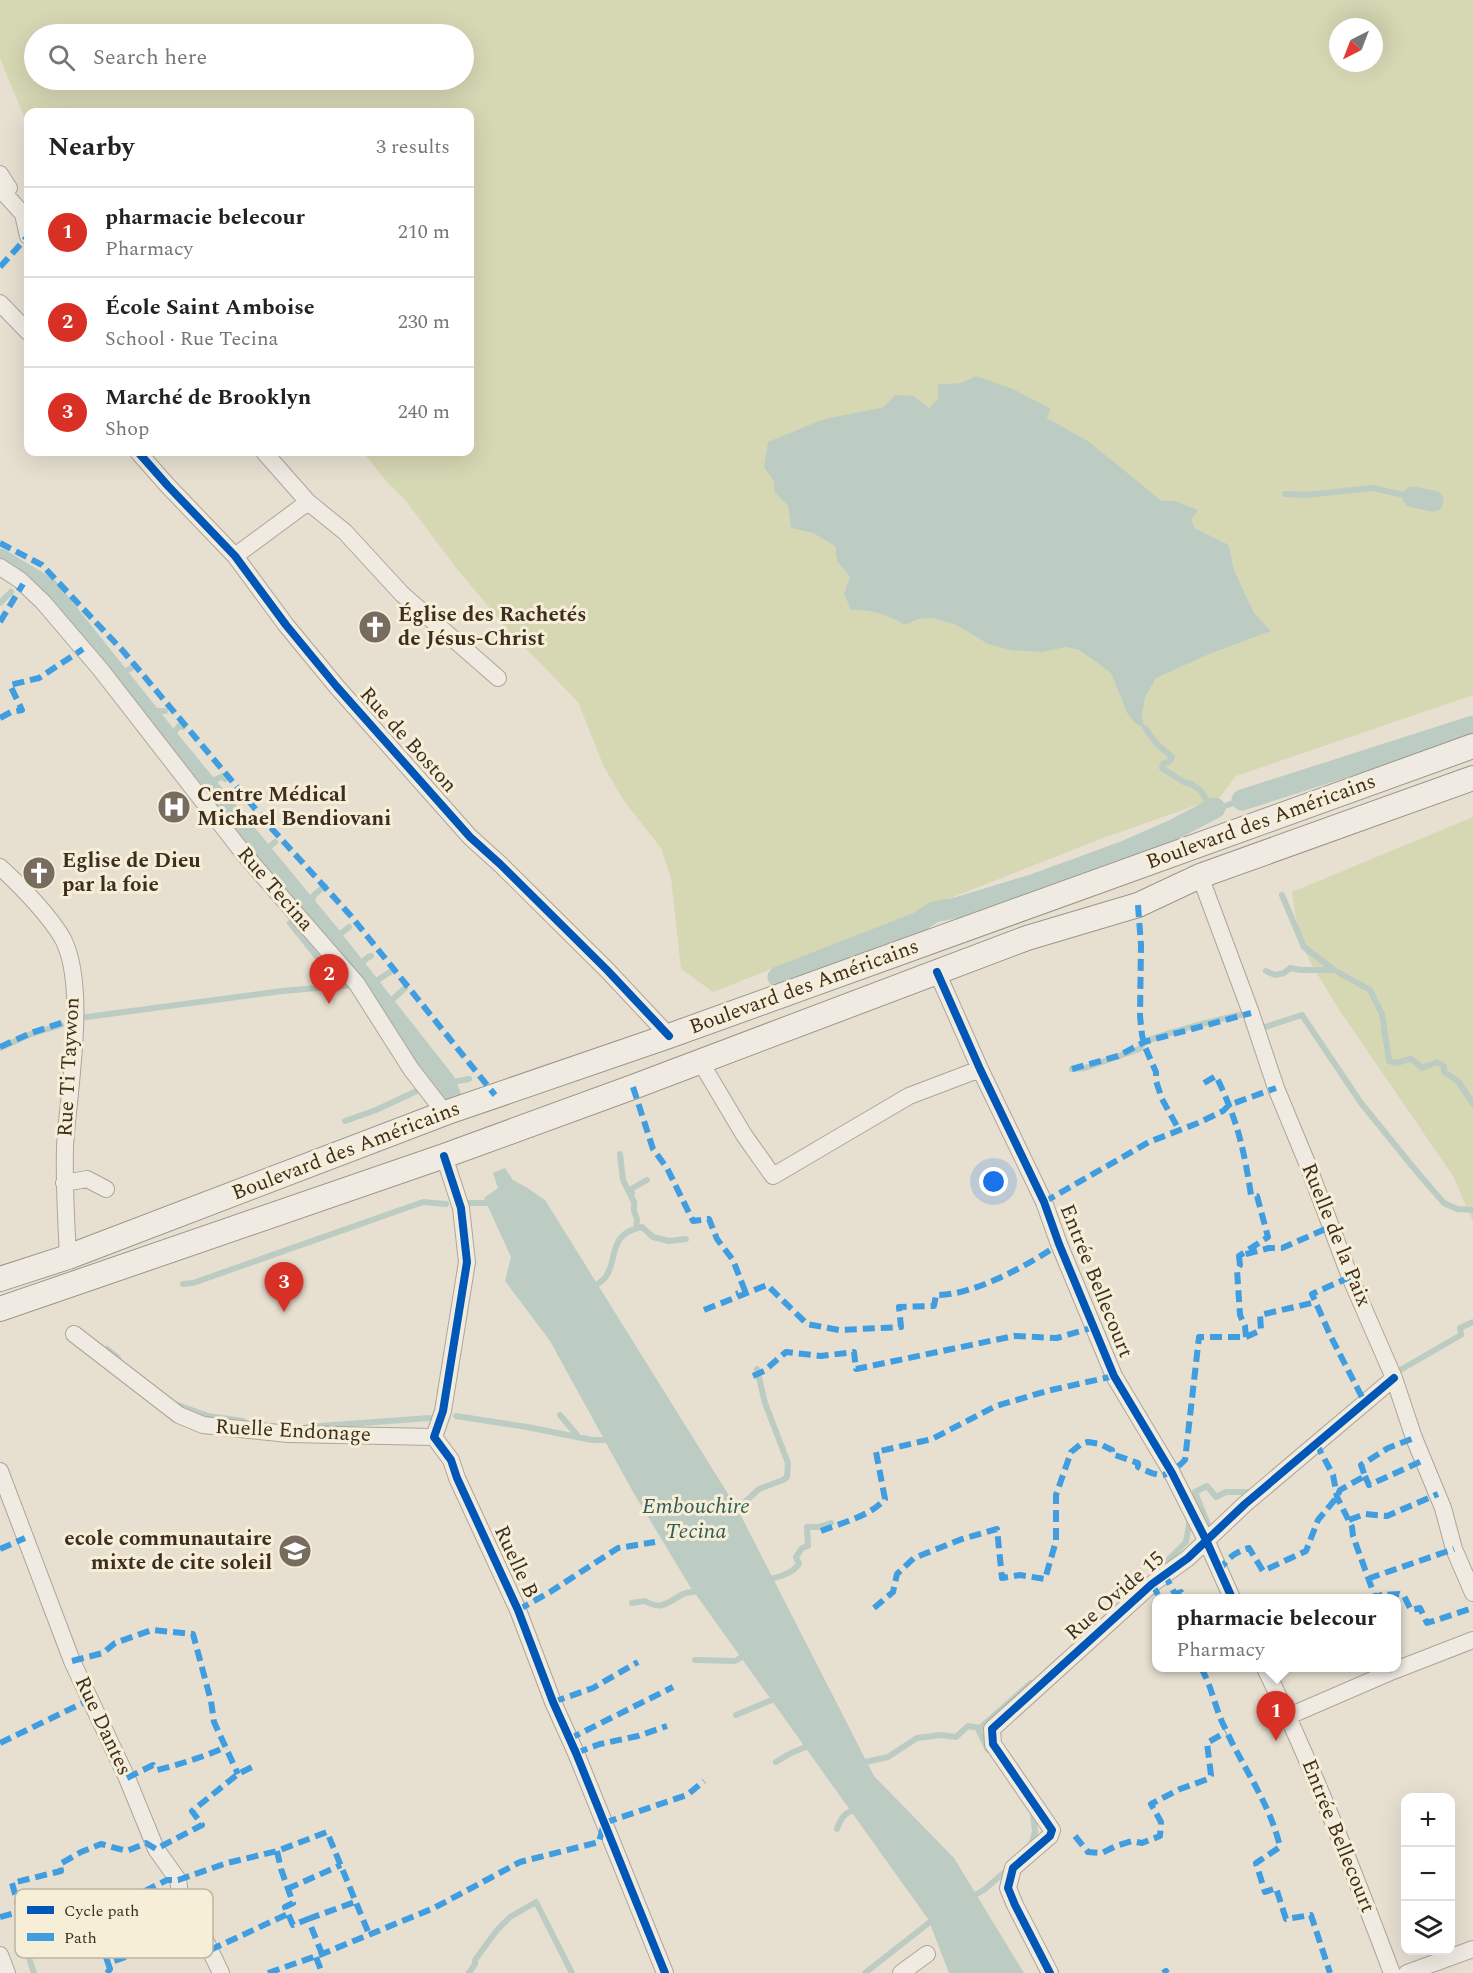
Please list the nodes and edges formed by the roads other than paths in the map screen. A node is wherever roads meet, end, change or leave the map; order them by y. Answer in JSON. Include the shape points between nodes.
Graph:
{"nodes":[{"id":1,"x":0,"y":174,"type":"edge"},
{"id":2,"x":24,"y":218,"type":"edge"},
{"id":3,"x":0,"y":303,"type":"edge"},
{"id":4,"x":24,"y":328,"type":"edge"},
{"id":5,"x":142,"y":456,"type":"edge"},
{"id":6,"x":268,"y":456,"type":"edge"},
{"id":7,"x":308,"y":502,"type":"junction"},
{"id":8,"x":236,"y":556,"type":"junction"},
{"id":9,"x":0,"y":567,"type":"edge"},
{"id":10,"x":498,"y":678,"type":"dead end"},
{"id":11,"x":1473,"y":746,"type":"edge"},
{"id":12,"x":1473,"y":778,"type":"edge"},
{"id":13,"x":0,"y":867,"type":"edge"},
{"id":14,"x":1200,"y":876,"type":"junction"},
{"id":15,"x":937,"y":972,"type":"junction"},
{"id":16,"x":669,"y":1036,"type":"junction"},
{"id":17,"x":700,"y":1061,"type":"junction"},
{"id":18,"x":980,"y":1069,"type":"junction"},
{"id":19,"x":445,"y":1113,"type":"junction"},
{"id":20,"x":444,"y":1156,"type":"junction"},
{"id":21,"x":64,"y":1183,"type":"junction"},
{"id":22,"x":106,"y":1189,"type":"dead end"},
{"id":23,"x":68,"y":1257,"type":"junction"},
{"id":24,"x":0,"y":1279,"type":"edge"},
{"id":25,"x":0,"y":1309,"type":"edge"},
{"id":26,"x":74,"y":1334,"type":"dead end"},
{"id":27,"x":1394,"y":1378,"type":"junction"},
{"id":28,"x":434,"y":1437,"type":"junction"},
{"id":29,"x":0,"y":1471,"type":"edge"},
{"id":30,"x":1206,"y":1540,"type":"junction"},
{"id":31,"x":1473,"y":1593,"type":"edge"},
{"id":32,"x":1230,"y":1594,"type":"edge"},
{"id":33,"x":1473,"y":1640,"type":"edge"},
{"id":34,"x":1401,"y":1668,"type":"edge"},
{"id":35,"x":1267,"y":1672,"type":"edge"},
{"id":36,"x":1390,"y":1672,"type":"edge"},
{"id":37,"x":1289,"y":1716,"type":"junction"},
{"id":38,"x":179,"y":1889,"type":"edge"},
{"id":39,"x":1473,"y":1949,"type":"edge"},
{"id":40,"x":927,"y":1954,"type":"dead end"},
{"id":41,"x":0,"y":1955,"type":"edge"},
{"id":42,"x":213,"y":1956,"type":"edge"},
{"id":43,"x":7,"y":1973,"type":"edge"},
{"id":44,"x":221,"y":1973,"type":"edge"},
{"id":45,"x":665,"y":1973,"type":"edge"},
{"id":46,"x":901,"y":1973,"type":"edge"},
{"id":47,"x":1050,"y":1973,"type":"edge"},
{"id":48,"x":1392,"y":1973,"type":"edge"},
{"id":49,"x":1407,"y":1973,"type":"edge"}],
"edges":[{"from":1,"to":2,"type":"street","via":[[9,188],[4,193]]},
{"from":3,"to":4,"type":"street"},
{"from":5,"to":8,"type":"street","name":"Rue de Boston"},
{"from":6,"to":7,"type":"street"},
{"from":7,"to":8,"type":"street"},
{"from":7,"to":10,"type":"street","via":[[345,532],[402,594]]},
{"from":8,"to":16,"type":"street","name":"Rue de Boston","via":[[337,687],[470,837]]},
{"from":9,"to":19,"type":"street","name":"Rue Tecina","via":[[43,602],[98,666],[244,854],[357,984],[411,1069]]},
{"from":11,"to":16,"type":"main road","name":"Boulevard des Américains"},
{"from":12,"to":14,"type":"main road","name":"Boulevard des Américains"},
{"from":13,"to":21,"type":"street","name":"Rue Ti Taywon","via":[[19,883],[63,939],[71,964],[76,1018]]},
{"from":14,"to":15,"type":"main road","name":"Boulevard des Américains","via":[[1138,905],[1027,938]]},
{"from":14,"to":27,"type":"street","name":"Ruelle de la Paix","via":[[1276,1088]]},
{"from":15,"to":17,"type":"main road","name":"Boulevard des Américains"},
{"from":15,"to":18,"type":"street","name":"Entrée Bellecourt"},
{"from":16,"to":19,"type":"main road","name":"Boulevard des Américains"},
{"from":17,"to":18,"type":"street","via":[[773,1176],[909,1096]]},
{"from":17,"to":20,"type":"main road","name":"Boulevard des Américains"},
{"from":18,"to":30,"type":"street","name":"Entrée Bellecourt","via":[[1044,1202],[1114,1376],[1172,1473]]},
{"from":19,"to":23,"type":"main road","name":"Boulevard des Américains"},
{"from":20,"to":25,"type":"main road","name":"Boulevard des Américains"},
{"from":20,"to":28,"type":"street","via":[[460,1208],[467,1262],[443,1411]]},
{"from":21,"to":22,"type":"street","via":[[87,1179]]},
{"from":21,"to":23,"type":"street","name":"Rue Ti Taywon"},
{"from":23,"to":24,"type":"main road","name":"Boulevard des Américains"},
{"from":26,"to":28,"type":"street","name":"Ruelle Endonage","via":[[178,1415],[203,1425],[288,1434]]},
{"from":27,"to":30,"type":"street","name":"Rue Ovide 15"},
{"from":27,"to":31,"type":"street","name":"Ruelle de la Paix"},
{"from":28,"to":45,"type":"street","name":"Ruelle B","via":[[451,1460],[518,1610]]},
{"from":29,"to":38,"type":"street","name":"Rue Dantes","via":[[72,1661],[156,1849],[178,1880]]},
{"from":30,"to":32,"type":"street","name":"Entrée Bellecourt"},
{"from":30,"to":47,"type":"street","name":"Rue Ovide 15","via":[[992,1729],[993,1744],[1052,1830],[1013,1868],[1008,1888]]},
{"from":33,"to":34,"type":"street"},
{"from":35,"to":37,"type":"street","name":"Entrée Bellecourt"},
{"from":36,"to":37,"type":"street"},
{"from":37,"to":48,"type":"street","name":"Entrée Bellecourt"},
{"from":39,"to":49,"type":"street"},
{"from":40,"to":46,"type":"street"},
{"from":41,"to":43,"type":"street"},
{"from":42,"to":44,"type":"street","name":"Rue Dantes"}]}
